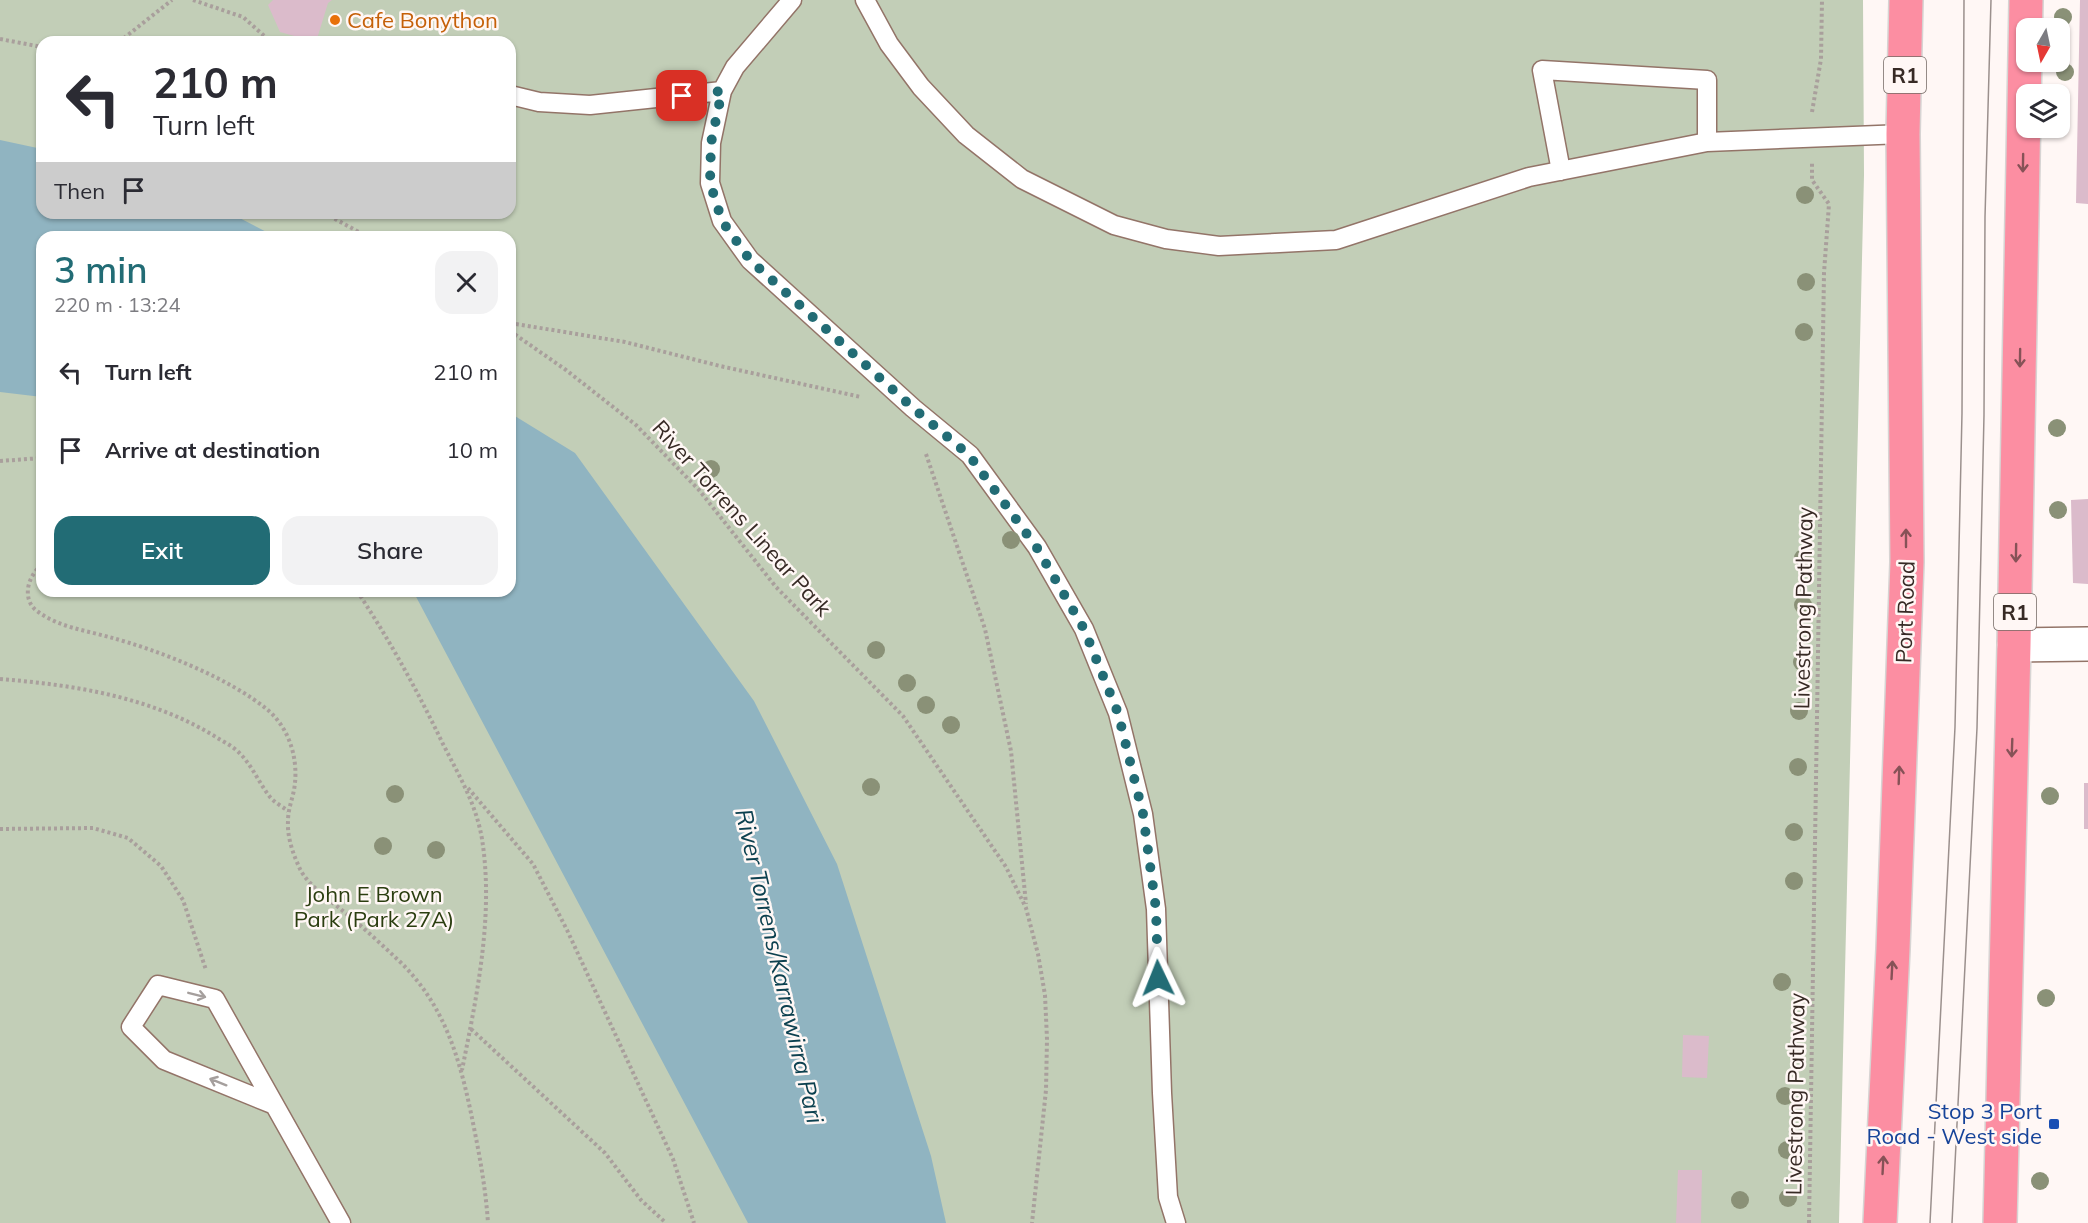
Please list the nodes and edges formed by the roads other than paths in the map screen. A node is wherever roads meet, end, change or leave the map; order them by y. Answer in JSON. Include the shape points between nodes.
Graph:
{"nodes":[{"id":1,"x":792,"y":0,"type":"edge"},
{"id":2,"x":865,"y":0,"type":"edge"},
{"id":3,"x":1906,"y":0,"type":"edge"},
{"id":4,"x":2026,"y":0,"type":"edge"},
{"id":5,"x":722,"y":91,"type":"junction"},
{"id":6,"x":516,"y":96,"type":"edge"},
{"id":7,"x":1903,"y":134,"type":"junction"},
{"id":8,"x":1707,"y":142,"type":"junction"},
{"id":9,"x":1561,"y":171,"type":"junction"},
{"id":10,"x":2088,"y":644,"type":"edge"},
{"id":11,"x":2014,"y":645,"type":"junction"},
{"id":12,"x":272,"y":1104,"type":"junction"},
{"id":13,"x":341,"y":1223,"type":"edge"},
{"id":14,"x":1176,"y":1223,"type":"edge"},
{"id":15,"x":1880,"y":1223,"type":"edge"},
{"id":16,"x":2000,"y":1223,"type":"edge"}],
"edges":[{"from":1,"to":5,"type":"lane","via":[[735,66]]},
{"from":2,"to":9,"type":"lane","via":[[889,44],[921,87],[966,135],[1022,179],[1064,202],[1114,225],[1166,239],[1219,246],[1336,240],[1529,177]]},
{"from":3,"to":7,"type":"highway","name":"Port Road","number":"R1"},
{"from":4,"to":11,"type":"highway","number":"R1","one_way":true},
{"from":5,"to":6,"type":"lane","via":[[590,105]]},
{"from":5,"to":14,"type":"lane","via":[[711,143],[710,183],[722,221],[750,260],[969,455],[1037,548],[1084,629],[1118,713],[1143,814],[1156,909],[1167,1185]]},
{"from":7,"to":8,"type":"lane"},
{"from":15,"to":7,"type":"highway","name":"Port Road","number":"R1","one_way":true,"via":[[1907,561]]},
{"from":8,"to":9,"type":"lane"},
{"from":8,"to":9,"type":"lane","via":[[1707,80],[1542,70]]},
{"from":10,"to":11,"type":"street"},
{"from":11,"to":16,"type":"highway","number":"R1","one_way":true},
{"from":12,"to":12,"type":"lane","one_way":true,"via":[[164,1060],[131,1027],[158,985],[215,999]]},
{"from":12,"to":13,"type":"lane"}]}
